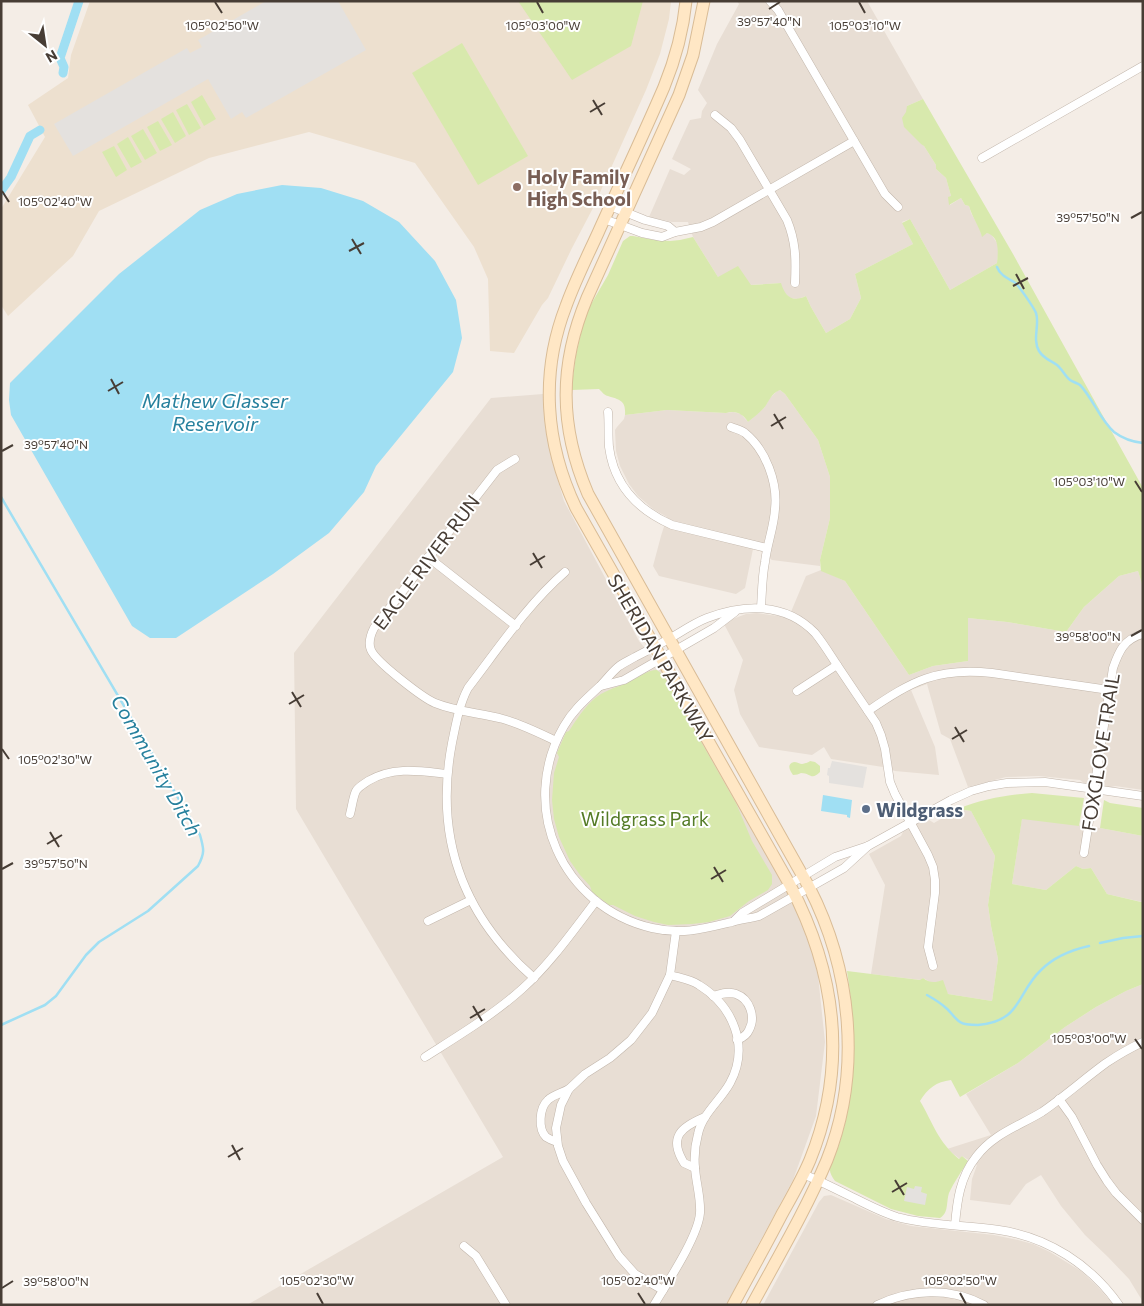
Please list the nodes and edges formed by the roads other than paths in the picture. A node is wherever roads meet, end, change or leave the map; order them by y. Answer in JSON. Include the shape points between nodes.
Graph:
{"nodes":[{"id":1,"x":686,"y":1,"type":"edge"},
{"id":2,"x":704,"y":1,"type":"edge"},
{"id":3,"x":770,"y":1,"type":"edge"},
{"id":4,"x":1143,"y":66,"type":"edge"},
{"id":5,"x":716,"y":115,"type":"dead end"},
{"id":6,"x":854,"y":141,"type":"junction"},
{"id":7,"x":982,"y":158,"type":"dead end"},
{"id":8,"x":770,"y":189,"type":"junction"},
{"id":9,"x":610,"y":206,"type":"junction"},
{"id":10,"x":898,"y":207,"type":"dead end"},
{"id":11,"x":626,"y":213,"type":"junction"},
{"id":12,"x":604,"y":219,"type":"junction"},
{"id":13,"x":620,"y":226,"type":"junction"},
{"id":14,"x":675,"y":232,"type":"junction"},
{"id":15,"x":795,"y":283,"type":"dead end"},
{"id":16,"x":608,"y":412,"type":"dead end"},
{"id":17,"x":731,"y":427,"type":"dead end"},
{"id":18,"x":515,"y":459,"type":"dead end"},
{"id":19,"x":768,"y":548,"type":"junction"},
{"id":20,"x":428,"y":557,"type":"junction"},
{"id":21,"x":564,"y":572,"type":"dead end"},
{"id":22,"x":761,"y":608,"type":"junction"},
{"id":23,"x":738,"y":610,"type":"junction"},
{"id":24,"x":516,"y":626,"type":"junction"},
{"id":25,"x":1143,"y":634,"type":"edge"},
{"id":26,"x":669,"y":639,"type":"junction"},
{"id":27,"x":654,"y":647,"type":"junction"},
{"id":28,"x":676,"y":650,"type":"junction"},
{"id":29,"x":661,"y":659,"type":"junction"},
{"id":30,"x":837,"y":664,"type":"junction"},
{"id":31,"x":599,"y":687,"type":"junction"},
{"id":32,"x":1109,"y":690,"type":"junction"},
{"id":33,"x":797,"y":692,"type":"dead end"},
{"id":34,"x":458,"y":710,"type":"junction"},
{"id":35,"x":868,"y":711,"type":"junction"},
{"id":36,"x":556,"y":740,"type":"junction"},
{"id":37,"x":447,"y":774,"type":"junction"},
{"id":38,"x":1094,"y":789,"type":"junction"},
{"id":39,"x":1143,"y":796,"type":"edge"},
{"id":40,"x":350,"y":814,"type":"dead end"},
{"id":41,"x":910,"y":822,"type":"junction"},
{"id":42,"x":868,"y":846,"type":"junction"},
{"id":43,"x":1084,"y":853,"type":"dead end"},
{"id":44,"x":803,"y":876,"type":"junction"},
{"id":45,"x":790,"y":884,"type":"junction"},
{"id":46,"x":810,"y":888,"type":"junction"},
{"id":47,"x":796,"y":896,"type":"junction"},
{"id":48,"x":471,"y":900,"type":"junction"},
{"id":49,"x":596,"y":902,"type":"junction"},
{"id":50,"x":428,"y":921,"type":"dead end"},
{"id":51,"x":734,"y":921,"type":"junction"},
{"id":52,"x":676,"y":931,"type":"junction"},
{"id":53,"x":933,"y":966,"type":"dead end"},
{"id":54,"x":670,"y":975,"type":"junction"},
{"id":55,"x":534,"y":978,"type":"junction"},
{"id":56,"x":713,"y":996,"type":"junction"},
{"id":57,"x":737,"y":1040,"type":"junction"},
{"id":58,"x":1143,"y":1042,"type":"edge"},
{"id":59,"x":425,"y":1057,"type":"dead end"},
{"id":60,"x":569,"y":1089,"type":"junction"},
{"id":61,"x":1059,"y":1099,"type":"junction"},
{"id":62,"x":705,"y":1117,"type":"junction"},
{"id":63,"x":557,"y":1142,"type":"junction"},
{"id":64,"x":695,"y":1168,"type":"junction"},
{"id":65,"x":804,"y":1174,"type":"junction"},
{"id":66,"x":817,"y":1180,"type":"junction"},
{"id":67,"x":1143,"y":1220,"type":"edge"},
{"id":68,"x":954,"y":1225,"type":"junction"},
{"id":69,"x":464,"y":1246,"type":"dead end"},
{"id":70,"x":662,"y":1290,"type":"junction"},
{"id":71,"x":506,"y":1305,"type":"edge"},
{"id":72,"x":654,"y":1305,"type":"edge"},
{"id":73,"x":733,"y":1305,"type":"edge"},
{"id":74,"x":752,"y":1305,"type":"edge"},
{"id":75,"x":877,"y":1305,"type":"edge"},
{"id":76,"x":984,"y":1305,"type":"edge"},
{"id":77,"x":1119,"y":1305,"type":"edge"}],
"edges":[{"from":1,"to":9,"type":"main road","name":"SHERIDAN PARKWAY","via":[[669,74]]},
{"from":2,"to":11,"type":"main road","name":"SHERIDAN PARKWAY","via":[[697,40],[684,82]]},
{"from":3,"to":6,"type":"street"},
{"from":4,"to":7,"type":"street"},
{"from":5,"to":8,"type":"street","via":[[740,140]]},
{"from":6,"to":8,"type":"street"},
{"from":6,"to":10,"type":"street","via":[[885,194]]},
{"from":8,"to":14,"type":"street","via":[[713,222]]},
{"from":8,"to":15,"type":"street","via":[[792,232]]},
{"from":9,"to":11,"type":"street"},
{"from":9,"to":12,"type":"main road","name":"SHERIDAN PARKWAY"},
{"from":11,"to":13,"type":"main road","name":"SHERIDAN PARKWAY"},
{"from":11,"to":14,"type":"street","via":[[668,226]]},
{"from":12,"to":13,"type":"street"},
{"from":12,"to":27,"type":"main road","name":"SHERIDAN PARKWAY","via":[[569,298],[558,332],[550,371],[550,424],[570,494]]},
{"from":13,"to":14,"type":"street","via":[[662,237]]},
{"from":13,"to":26,"type":"main road","name":"SHERIDAN PARKWAY","via":[[582,310],[573,338],[567,373],[568,424],[576,464],[588,494]]},
{"from":16,"to":19,"type":"street","via":[[609,446],[616,471],[628,494],[642,508],[672,524]]},
{"from":17,"to":19,"type":"street","via":[[744,432],[753,442],[773,480],[776,508]]},
{"from":18,"to":20,"type":"street","name":"EAGLE RIVER RUN","via":[[497,470]]},
{"from":19,"to":22,"type":"street"},
{"from":20,"to":24,"type":"street"},
{"from":20,"to":34,"type":"street","name":"EAGLE RIVER RUN","via":[[374,628],[370,648],[378,660],[424,697]]},
{"from":21,"to":24,"type":"street"},
{"from":22,"to":23,"type":"street"},
{"from":22,"to":30,"type":"street","via":[[786,613],[799,620],[822,642]]},
{"from":23,"to":26,"type":"street","via":[[705,619]]},
{"from":23,"to":28,"type":"street"},
{"from":24,"to":34,"type":"street","via":[[468,688]]},
{"from":25,"to":32,"type":"street","name":"FOXGLOVE TRAIL","via":[[1133,637],[1123,646],[1113,668]]},
{"from":26,"to":27,"type":"street"},
{"from":26,"to":28,"type":"main road","name":"SHERIDAN PARKWAY"},
{"from":27,"to":29,"type":"main road","name":"SHERIDAN PARKWAY"},
{"from":27,"to":31,"type":"street","via":[[620,666]]},
{"from":28,"to":29,"type":"street"},
{"from":28,"to":44,"type":"main road","name":"SHERIDAN PARKWAY"},
{"from":29,"to":31,"type":"street","via":[[624,680]]},
{"from":29,"to":45,"type":"main road","name":"SHERIDAN PARKWAY"},
{"from":30,"to":33,"type":"street"},
{"from":30,"to":35,"type":"street"},
{"from":31,"to":36,"type":"street","via":[[572,714]]},
{"from":32,"to":35,"type":"street","via":[[960,671],[914,683]]},
{"from":32,"to":38,"type":"street","name":"FOXGLOVE TRAIL"},
{"from":34,"to":36,"type":"street","name":"EAGLE RIVER RUN","via":[[502,719]]},
{"from":34,"to":37,"type":"street"},
{"from":35,"to":41,"type":"street","via":[[881,735],[894,794]]},
{"from":36,"to":49,"type":"street","via":[[545,784],[549,829],[562,862]]},
{"from":37,"to":40,"type":"street","via":[[407,770],[384,773],[356,790]]},
{"from":37,"to":48,"type":"street","via":[[450,839]]},
{"from":38,"to":39,"type":"street"},
{"from":38,"to":41,"type":"street","via":[[1045,782],[989,786],[951,800]]},
{"from":38,"to":43,"type":"street","name":"FOXGLOVE TRAIL"},
{"from":41,"to":42,"type":"street"},
{"from":41,"to":53,"type":"street","via":[[933,867],[935,893],[928,947]]},
{"from":42,"to":44,"type":"street","via":[[835,857]]},
{"from":42,"to":46,"type":"street","via":[[844,868]]},
{"from":44,"to":45,"type":"street"},
{"from":44,"to":46,"type":"main road","name":"SHERIDAN PARKWAY"},
{"from":45,"to":47,"type":"main road","name":"SHERIDAN PARKWAY"},
{"from":45,"to":51,"type":"street","via":[[742,912]]},
{"from":46,"to":47,"type":"street"},
{"from":46,"to":66,"type":"main road","name":"SHERIDAN PARKWAY","via":[[837,960],[846,1003],[848,1046],[839,1118]]},
{"from":47,"to":51,"type":"street","via":[[759,916]]},
{"from":47,"to":65,"type":"main road","name":"SHERIDAN PARKWAY","via":[[822,963],[832,1038],[826,1106]]},
{"from":48,"to":50,"type":"street"},
{"from":48,"to":55,"type":"street","via":[[498,941]]},
{"from":49,"to":52,"type":"street","via":[[638,924]]},
{"from":49,"to":55,"type":"street"},
{"from":51,"to":52,"type":"street","via":[[710,928]]},
{"from":52,"to":54,"type":"street"},
{"from":54,"to":56,"type":"street","via":[[698,984]]},
{"from":54,"to":60,"type":"street","via":[[652,1013],[631,1040]]},
{"from":55,"to":59,"type":"street","via":[[505,1003]]},
{"from":56,"to":57,"type":"street","via":[[734,1023]]},
{"from":56,"to":57,"type":"street","via":[[735,993],[749,1004],[752,1013],[749,1032]]},
{"from":57,"to":62,"type":"street","via":[[736,1068],[730,1084]]},
{"from":58,"to":61,"type":"street","via":[[1107,1063]]},
{"from":60,"to":63,"type":"street","via":[[561,1105]]},
{"from":60,"to":63,"type":"street","via":[[548,1099],[541,1113],[543,1132]]},
{"from":61,"to":67,"type":"street","via":[[1107,1181]]},
{"from":61,"to":68,"type":"street","via":[[985,1146],[962,1182]]},
{"from":62,"to":64,"type":"street","via":[[695,1147]]},
{"from":62,"to":64,"type":"street","via":[[685,1127],[677,1140],[684,1163]]},
{"from":63,"to":70,"type":"street","via":[[563,1161],[619,1256],[635,1274]]},
{"from":64,"to":70,"type":"street","via":[[700,1215],[689,1243]]},
{"from":65,"to":66,"type":"street"},
{"from":65,"to":73,"type":"main road","name":"SHERIDAN PARKWAY"},
{"from":66,"to":68,"type":"street","via":[[896,1216]]},
{"from":66,"to":74,"type":"main road","name":"SHERIDAN PARKWAY"},
{"from":68,"to":77,"type":"street","via":[[1019,1234],[1054,1248],[1085,1268]]},
{"from":69,"to":71,"type":"street","via":[[476,1256]]},
{"from":70,"to":72,"type":"street"},
{"from":75,"to":76,"type":"street","via":[[903,1295],[933,1292],[962,1296]]}]}
